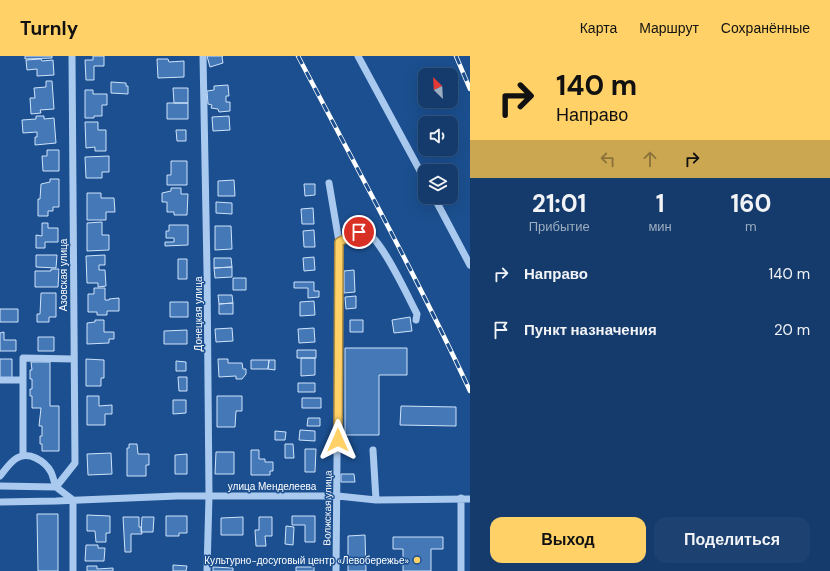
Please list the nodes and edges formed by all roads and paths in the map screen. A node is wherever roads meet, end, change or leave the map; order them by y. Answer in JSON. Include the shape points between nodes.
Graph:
{"nodes":[{"id":1,"x":72,"y":56,"type":"edge"},
{"id":2,"x":203,"y":56,"type":"edge"},
{"id":3,"x":358,"y":56,"type":"edge"},
{"id":4,"x":418,"y":167,"type":"edge"},
{"id":5,"x":328,"y":183,"type":"dead end"},
{"id":6,"x":438,"y":204,"type":"edge"},
{"id":7,"x":339,"y":242,"type":"junction"},
{"id":8,"x":470,"y":265,"type":"edge"},
{"id":9,"x":416,"y":320,"type":"dead end"},
{"id":10,"x":74,"y":359,"type":"junction"},
{"id":11,"x":0,"y":380,"type":"edge"},
{"id":12,"x":23,"y":380,"type":"junction"},
{"id":13,"x":373,"y":450,"type":"dead end"},
{"id":14,"x":24,"y":456,"type":"junction"},
{"id":15,"x":0,"y":476,"type":"edge"},
{"id":16,"x":0,"y":486,"type":"edge"},
{"id":17,"x":56,"y":487,"type":"junction"},
{"id":18,"x":209,"y":496,"type":"junction"},
{"id":19,"x":338,"y":496,"type":"junction"},
{"id":20,"x":461,"y":498,"type":"junction"},
{"id":21,"x":470,"y":499,"type":"edge"},
{"id":22,"x":73,"y":500,"type":"junction"},
{"id":23,"x":376,"y":500,"type":"junction"},
{"id":24,"x":0,"y":502,"type":"edge"},
{"id":25,"x":73,"y":571,"type":"edge"},
{"id":26,"x":207,"y":571,"type":"edge"},
{"id":27,"x":336,"y":571,"type":"edge"},
{"id":28,"x":461,"y":571,"type":"edge"}],
"edges":[{"from":1,"to":10,"type":"street","name":"Азовская улица"},
{"from":2,"to":18,"type":"street","name":"Донецкая улица"},
{"from":3,"to":4,"type":"street"},
{"from":5,"to":7,"type":"street","name":"Волжская улица"},
{"from":6,"to":8,"type":"street"},
{"from":7,"to":9,"type":"street","via":[[359,232],[367,233],[380,245],[417,314]]},
{"from":7,"to":19,"type":"street","name":"Волжская улица"},
{"from":10,"to":12,"type":"street","via":[[23,358]]},
{"from":10,"to":17,"type":"street","name":"Азовская улица","via":[[75,463]]},
{"from":11,"to":12,"type":"street"},
{"from":12,"to":14,"type":"street"},
{"from":13,"to":23,"type":"street"},
{"from":14,"to":15,"type":"street","via":[[16,458]]},
{"from":14,"to":17,"type":"street","via":[[42,461]]},
{"from":16,"to":17,"type":"street"},
{"from":17,"to":22,"type":"street"},
{"from":18,"to":19,"type":"street","name":"улица Менделеева"},
{"from":18,"to":22,"type":"street","name":"улица Менделеева"},
{"from":18,"to":26,"type":"street","name":"Донецкая улица"},
{"from":19,"to":23,"type":"street","name":"улица Менделеева"},
{"from":19,"to":27,"type":"street","name":"Волжская улица"},
{"from":20,"to":21,"type":"street","name":"улица Менделеева"},
{"from":20,"to":23,"type":"street","name":"улица Менделеева"},
{"from":20,"to":28,"type":"street"},
{"from":22,"to":24,"type":"street","name":"улица Менделеева"},
{"from":22,"to":25,"type":"street"}]}
